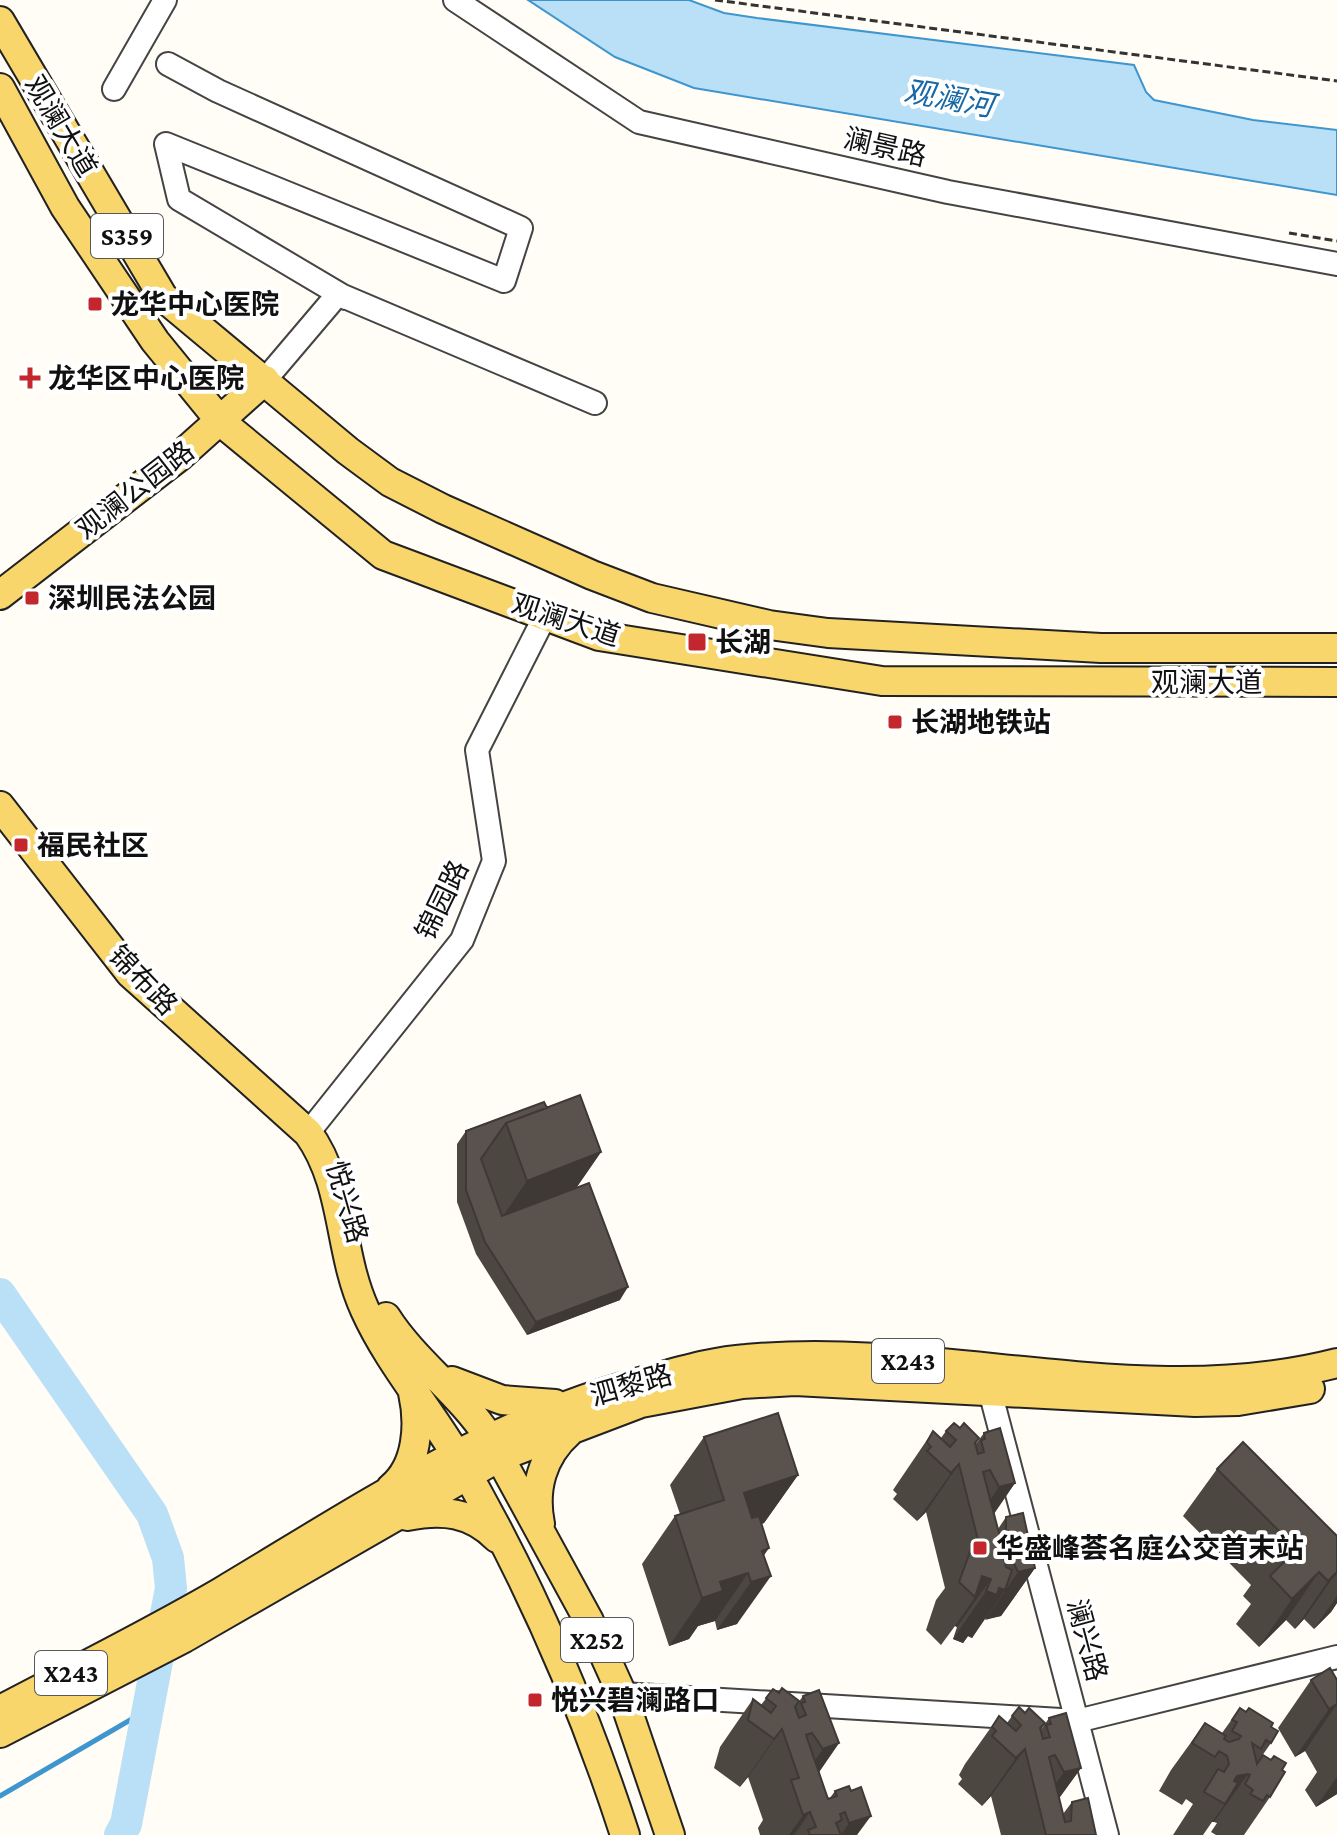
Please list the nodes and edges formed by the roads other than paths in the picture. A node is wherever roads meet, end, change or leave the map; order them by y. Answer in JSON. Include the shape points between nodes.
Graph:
{"nodes":[{"id":1,"x":165,"y":0,"type":"edge"},
{"id":2,"x":455,"y":0,"type":"edge"},
{"id":3,"x":0,"y":21,"type":"edge"},
{"id":4,"x":168,"y":64,"type":"dead end"},
{"id":5,"x":114,"y":89,"type":"dead end"},
{"id":6,"x":6,"y":100,"type":"edge"},
{"id":7,"x":1337,"y":264,"type":"edge"},
{"id":8,"x":346,"y":298,"type":"junction"},
{"id":9,"x":265,"y":380,"type":"junction"},
{"id":10,"x":595,"y":403,"type":"dead end"},
{"id":11,"x":221,"y":422,"type":"junction"},
{"id":12,"x":0,"y":595,"type":"edge"},
{"id":13,"x":545,"y":616,"type":"junction"},
{"id":14,"x":1337,"y":648,"type":"edge"},
{"id":15,"x":1337,"y":682,"type":"edge"},
{"id":16,"x":0,"y":806,"type":"edge"},
{"id":17,"x":308,"y":1133,"type":"junction"},
{"id":18,"x":1337,"y":1363,"type":"edge"},
{"id":19,"x":434,"y":1370,"type":"junction"},
{"id":20,"x":404,"y":1374,"type":"junction"},
{"id":21,"x":987,"y":1379,"type":"junction"},
{"id":22,"x":1337,"y":1381,"type":"edge"},
{"id":23,"x":574,"y":1414,"type":"junction"},
{"id":24,"x":494,"y":1446,"type":"junction"},
{"id":25,"x":461,"y":1464,"type":"junction"},
{"id":26,"x":381,"y":1510,"type":"junction"},
{"id":27,"x":543,"y":1537,"type":"junction"},
{"id":28,"x":501,"y":1542,"type":"junction"},
{"id":29,"x":138,"y":1650,"type":"junction"},
{"id":30,"x":1337,"y":1657,"type":"edge"},
{"id":31,"x":622,"y":1694,"type":"junction"},
{"id":32,"x":0,"y":1710,"type":"edge"},
{"id":33,"x":1077,"y":1721,"type":"junction"},
{"id":34,"x":0,"y":1733,"type":"edge"},
{"id":35,"x":625,"y":1835,"type":"edge"},
{"id":36,"x":670,"y":1835,"type":"edge"},
{"id":37,"x":1107,"y":1835,"type":"edge"}],
"edges":[{"from":1,"to":5,"type":"street"},
{"from":2,"to":7,"type":"street","name":"澜景路","via":[[639,122],[948,192]]},
{"from":3,"to":9,"type":"main road","name":"观澜大道","number":"S359","via":[[163,297]]},
{"from":4,"to":8,"type":"street","via":[[521,228],[504,281],[166,144],[179,199]]},
{"from":6,"to":11,"type":"main road","name":"观澜大道","number":"S359","via":[[120,293]]},
{"from":8,"to":9,"type":"street","via":[[338,294]]},
{"from":8,"to":10,"type":"street"},
{"from":9,"to":11,"type":"main road","name":"观澜公园路"},
{"from":9,"to":14,"type":"main road","name":"观澜大道","number":"S359","via":[[390,482],[592,575],[709,613],[828,633],[1101,648]]},
{"from":11,"to":12,"type":"main road","name":"观澜公园路"},
{"from":11,"to":13,"type":"main road","name":"观澜大道","number":"S359","via":[[383,555]]},
{"from":13,"to":15,"type":"main road","name":"观澜大道","number":"S359","via":[[599,636],[882,681]]},
{"from":13,"to":17,"type":"street","name":"锦园路","via":[[477,750],[494,861],[462,940]]},
{"from":16,"to":17,"type":"main road","name":"锦布路","number":"X252","via":[[130,973]]},
{"from":17,"to":19,"type":"main road","name":"悦兴路","number":"X252","via":[[323,1138],[340,1165],[366,1271],[388,1320]]},
{"from":17,"to":20,"type":"main road","name":"悦兴路","number":"X252","via":[[332,1175],[363,1307]]},
{"from":18,"to":21,"type":"main road","name":"泗黎路","number":"X243","via":[[1216,1383]]},
{"from":19,"to":23,"type":"main road","via":[[478,1394]]},
{"from":19,"to":24,"type":"main road","name":"悦兴路","number":"X252","via":[[469,1407]]},
{"from":20,"to":25,"type":"main road","name":"悦兴路","number":"X252"},
{"from":20,"to":26,"type":"main road","via":[[413,1393],[417,1433],[406,1468]]},
{"from":21,"to":22,"type":"main road","name":"泗黎路","number":"X243","via":[[1224,1401],[1271,1397]]},
{"from":21,"to":23,"type":"main road","name":"泗黎路","number":"X243","via":[[851,1357],[744,1359],[679,1371]]},
{"from":21,"to":33,"type":"street","name":"澜兴路"},
{"from":23,"to":24,"type":"main road","name":"泗黎路","number":"X243"},
{"from":23,"to":27,"type":"main road","via":[[541,1473],[537,1492]]},
{"from":24,"to":25,"type":"main road","name":"泗黎路","number":"X243"},
{"from":24,"to":27,"type":"main road","name":"悦兴路","number":"X252"},
{"from":25,"to":26,"type":"main road","name":"泗黎路","number":"X243"},
{"from":25,"to":28,"type":"main road","name":"悦兴路","number":"X252"},
{"from":26,"to":28,"type":"main road","via":[[442,1511],[470,1518]]},
{"from":26,"to":29,"type":"main road","name":"泗黎路","number":"X243","via":[[190,1610]]},
{"from":26,"to":29,"type":"main road","name":"泗黎路","number":"X243","via":[[184,1638]]},
{"from":27,"to":31,"type":"main road","name":"悦兴路","number":"X252"},
{"from":28,"to":35,"type":"main road","name":"悦兴路","number":"X252","via":[[553,1641]]},
{"from":29,"to":32,"type":"main road","name":"泗黎路","number":"X243"},
{"from":29,"to":34,"type":"main road","name":"泗黎路","number":"X243"},
{"from":30,"to":33,"type":"street"},
{"from":31,"to":33,"type":"street"},
{"from":31,"to":36,"type":"main road","name":"悦兴路","number":"X252"},
{"from":33,"to":37,"type":"street","name":"澜兴路"}]}
